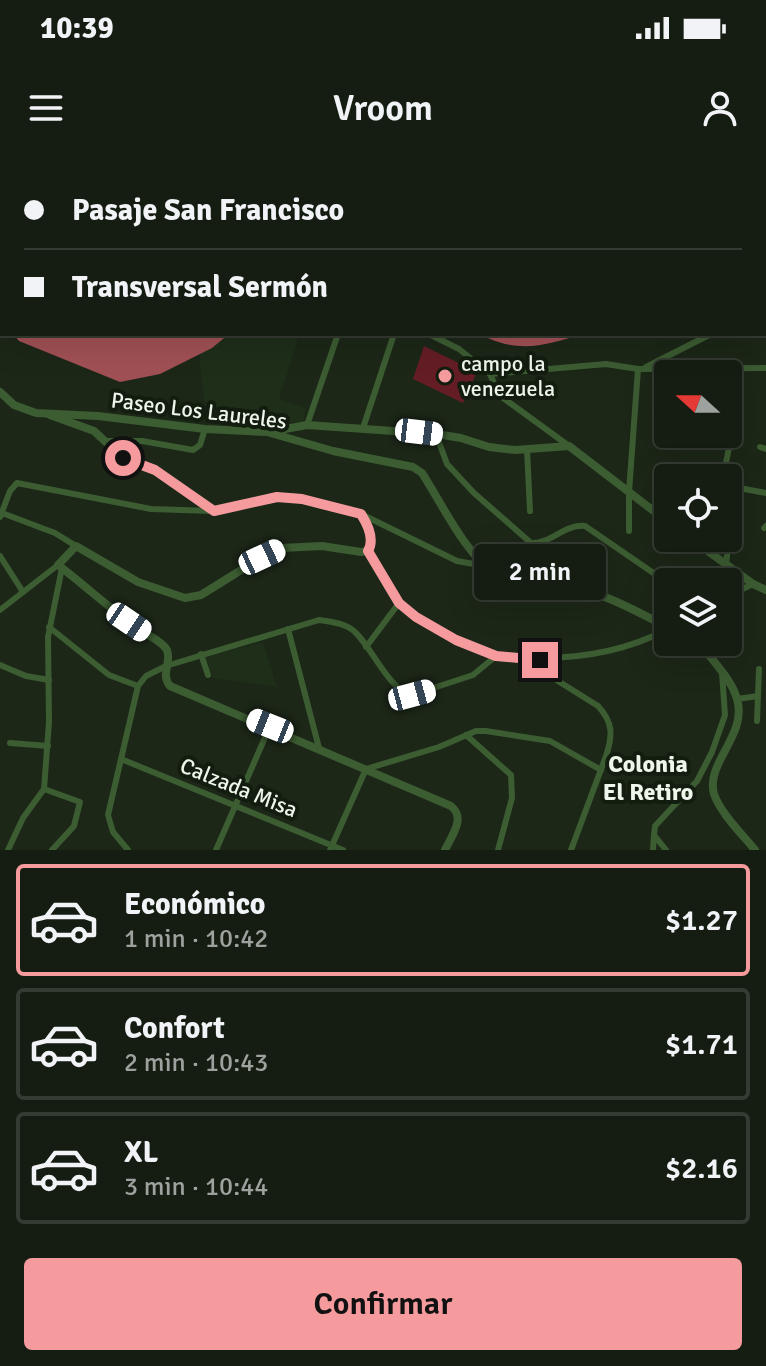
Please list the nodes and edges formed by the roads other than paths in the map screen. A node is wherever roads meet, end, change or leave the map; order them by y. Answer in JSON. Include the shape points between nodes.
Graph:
{"nodes":[{"id":1,"x":337,"y":336,"type":"edge"},
{"id":2,"x":393,"y":336,"type":"edge"},
{"id":3,"x":433,"y":336,"type":"edge"},
{"id":4,"x":707,"y":336,"type":"edge"},
{"id":5,"x":766,"y":368,"type":"edge"},
{"id":6,"x":640,"y":369,"type":"junction"},
{"id":7,"x":490,"y":374,"type":"junction"},
{"id":8,"x":0,"y":392,"type":"edge"},
{"id":9,"x":50,"y":415,"type":"junction"},
{"id":10,"x":307,"y":425,"type":"junction"},
{"id":11,"x":363,"y":428,"type":"junction"},
{"id":12,"x":205,"y":429,"type":"junction"},
{"id":13,"x":267,"y":432,"type":"junction"},
{"id":14,"x":436,"y":434,"type":"junction"},
{"id":15,"x":106,"y":441,"type":"junction"},
{"id":16,"x":569,"y":446,"type":"junction"},
{"id":17,"x":527,"y":449,"type":"junction"},
{"id":18,"x":742,"y":489,"type":"edge"},
{"id":19,"x":629,"y":492,"type":"junction"},
{"id":20,"x":766,"y":493,"type":"edge"},
{"id":21,"x":214,"y":511,"type":"junction"},
{"id":22,"x":530,"y":511,"type":"dead end"},
{"id":23,"x":654,"y":511,"type":"edge"},
{"id":24,"x":361,"y":514,"type":"junction"},
{"id":25,"x":1,"y":515,"type":"edge"},
{"id":26,"x":629,"y":531,"type":"dead end"},
{"id":27,"x":76,"y":546,"type":"junction"},
{"id":28,"x":368,"y":551,"type":"junction"},
{"id":29,"x":710,"y":552,"type":"edge"},
{"id":30,"x":727,"y":552,"type":"edge"},
{"id":31,"x":0,"y":556,"type":"edge"},
{"id":32,"x":726,"y":565,"type":"junction"},
{"id":33,"x":485,"y":566,"type":"junction"},
{"id":34,"x":60,"y":567,"type":"junction"},
{"id":35,"x":654,"y":573,"type":"edge"},
{"id":36,"x":753,"y":584,"type":"junction"},
{"id":37,"x":742,"y":589,"type":"edge"},
{"id":38,"x":766,"y":591,"type":"edge"},
{"id":39,"x":23,"y":592,"type":"junction"},
{"id":40,"x":399,"y":603,"type":"junction"},
{"id":41,"x":0,"y":610,"type":"edge"},
{"id":42,"x":654,"y":622,"type":"edge"},
{"id":43,"x":49,"y":627,"type":"junction"},
{"id":44,"x":288,"y":629,"type":"junction"},
{"id":45,"x":654,"y":634,"type":"edge"},
{"id":46,"x":366,"y":647,"type":"junction"},
{"id":47,"x":201,"y":654,"type":"junction"},
{"id":48,"x":496,"y":656,"type":"junction"},
{"id":49,"x":710,"y":656,"type":"edge"},
{"id":50,"x":523,"y":659,"type":"junction"},
{"id":51,"x":0,"y":665,"type":"edge"},
{"id":52,"x":166,"y":666,"type":"junction"},
{"id":53,"x":759,"y":669,"type":"dead end"},
{"id":54,"x":722,"y":673,"type":"junction"},
{"id":55,"x":208,"y":675,"type":"dead end"},
{"id":56,"x":49,"y":680,"type":"junction"},
{"id":57,"x":138,"y":686,"type":"junction"},
{"id":58,"x":758,"y":696,"type":"junction"},
{"id":59,"x":737,"y":699,"type":"junction"},
{"id":60,"x":757,"y":721,"type":"dead end"},
{"id":61,"x":270,"y":726,"type":"junction"},
{"id":62,"x":466,"y":735,"type":"junction"},
{"id":63,"x":10,"y":743,"type":"dead end"},
{"id":64,"x":48,"y":746,"type":"junction"},
{"id":65,"x":319,"y":748,"type":"junction"},
{"id":66,"x":121,"y":759,"type":"junction"},
{"id":67,"x":366,"y":769,"type":"junction"},
{"id":68,"x":601,"y":770,"type":"junction"},
{"id":69,"x":44,"y":789,"type":"junction"},
{"id":70,"x":236,"y":804,"type":"junction"},
{"id":71,"x":654,"y":835,"type":"junction"},
{"id":72,"x":331,"y":848,"type":"edge"},
{"id":73,"x":8,"y":850,"type":"edge"},
{"id":74,"x":52,"y":850,"type":"edge"},
{"id":75,"x":128,"y":850,"type":"edge"},
{"id":76,"x":216,"y":850,"type":"edge"},
{"id":77,"x":343,"y":850,"type":"edge"},
{"id":78,"x":445,"y":850,"type":"edge"},
{"id":79,"x":498,"y":850,"type":"edge"},
{"id":80,"x":571,"y":850,"type":"edge"},
{"id":81,"x":653,"y":850,"type":"edge"},
{"id":82,"x":666,"y":850,"type":"edge"},
{"id":83,"x":755,"y":850,"type":"edge"}],
"edges":[{"from":1,"to":10,"type":"street"},
{"from":2,"to":11,"type":"street"},
{"from":3,"to":7,"type":"street"},
{"from":4,"to":6,"type":"street"},
{"from":5,"to":6,"type":"street"},
{"from":6,"to":7,"type":"street","via":[[606,364]]},
{"from":6,"to":19,"type":"street"},
{"from":7,"to":16,"type":"street","via":[[499,395]]},
{"from":8,"to":9,"type":"street","name":"Paseo Los Laureles","via":[[24,411]]},
{"from":9,"to":12,"type":"street","name":"Paseo Los Laureles"},
{"from":9,"to":15,"type":"street","via":[[85,426]]},
{"from":10,"to":11,"type":"street"},
{"from":10,"to":13,"type":"street"},
{"from":11,"to":14,"type":"street"},
{"from":12,"to":13,"type":"street","name":"Paseo Los Laureles"},
{"from":12,"to":15,"type":"street","via":[[193,450]]},
{"from":13,"to":33,"type":"street","name":"Paseo Los Laureles","via":[[413,467]]},
{"from":14,"to":17,"type":"street","via":[[489,447]]},
{"from":14,"to":35,"type":"street","via":[[447,464],[531,543],[571,526],[585,526]]},
{"from":15,"to":21,"type":"street","via":[[123,458],[155,470]]},
{"from":16,"to":17,"type":"street"},
{"from":16,"to":19,"type":"street"},
{"from":17,"to":22,"type":"street"},
{"from":18,"to":20,"type":"street"},
{"from":19,"to":23,"type":"street"},
{"from":19,"to":26,"type":"street"},
{"from":21,"to":24,"type":"street","via":[[277,497]]},
{"from":21,"to":25,"type":"street","via":[[151,509],[17,483]]},
{"from":24,"to":28,"type":"street","via":[[370,534]]},
{"from":24,"to":33,"type":"street","via":[[457,561]]},
{"from":25,"to":27,"type":"street"},
{"from":27,"to":28,"type":"street","via":[[138,582],[185,598],[201,595],[281,548]]},
{"from":27,"to":34,"type":"street"},
{"from":28,"to":40,"type":"street"},
{"from":29,"to":32,"type":"street"},
{"from":30,"to":32,"type":"street"},
{"from":31,"to":39,"type":"street"},
{"from":32,"to":36,"type":"street"},
{"from":33,"to":42,"type":"street","name":"Paseo Los Laureles","via":[[509,582],[584,590]]},
{"from":34,"to":39,"type":"street"},
{"from":34,"to":43,"type":"street"},
{"from":34,"to":52,"type":"street","via":[[162,644]]},
{"from":36,"to":37,"type":"street"},
{"from":36,"to":38,"type":"street"},
{"from":39,"to":41,"type":"street"},
{"from":40,"to":46,"type":"street"},
{"from":40,"to":48,"type":"street","via":[[456,640]]},
{"from":43,"to":56,"type":"street"},
{"from":43,"to":57,"type":"street","via":[[109,675]]},
{"from":44,"to":46,"type":"street","via":[[319,620],[336,622],[354,631]]},
{"from":44,"to":47,"type":"street"},
{"from":44,"to":65,"type":"street"},
{"from":45,"to":50,"type":"street","via":[[590,654]]},
{"from":46,"to":48,"type":"street","via":[[397,688],[412,695],[473,675]]},
{"from":47,"to":52,"type":"street"},
{"from":47,"to":55,"type":"street"},
{"from":48,"to":50,"type":"street"},
{"from":49,"to":54,"type":"street"},
{"from":50,"to":68,"type":"street","via":[[606,716],[611,740]]},
{"from":51,"to":56,"type":"street"},
{"from":52,"to":57,"type":"street"},
{"from":52,"to":61,"type":"street","via":[[170,686]]},
{"from":53,"to":58,"type":"street"},
{"from":54,"to":59,"type":"street"},
{"from":54,"to":71,"type":"street","via":[[725,715],[712,752],[697,781],[657,821]]},
{"from":56,"to":64,"type":"street"},
{"from":57,"to":66,"type":"street"},
{"from":58,"to":59,"type":"street"},
{"from":58,"to":60,"type":"street"},
{"from":59,"to":83,"type":"street","via":[[739,725],[715,774],[714,794]]},
{"from":61,"to":65,"type":"street"},
{"from":61,"to":70,"type":"street"},
{"from":62,"to":67,"type":"street"},
{"from":62,"to":68,"type":"street","via":[[486,731],[550,741]]},
{"from":62,"to":79,"type":"street","via":[[511,775],[512,798]]},
{"from":63,"to":64,"type":"street"},
{"from":64,"to":69,"type":"street"},
{"from":65,"to":67,"type":"street"},
{"from":66,"to":70,"type":"street","name":"Calzada Misa"},
{"from":66,"to":75,"type":"street","via":[[108,815],[113,832]]},
{"from":67,"to":72,"type":"street"},
{"from":67,"to":78,"type":"street","via":[[458,811],[460,818]]},
{"from":68,"to":80,"type":"street"},
{"from":69,"to":73,"type":"street"},
{"from":69,"to":74,"type":"street","via":[[80,801],[74,826]]},
{"from":70,"to":72,"type":"street","name":"Calzada Misa"},
{"from":70,"to":76,"type":"street"},
{"from":71,"to":81,"type":"street"},
{"from":71,"to":82,"type":"street"},
{"from":72,"to":77,"type":"street","name":"Calzada Misa"}]}
